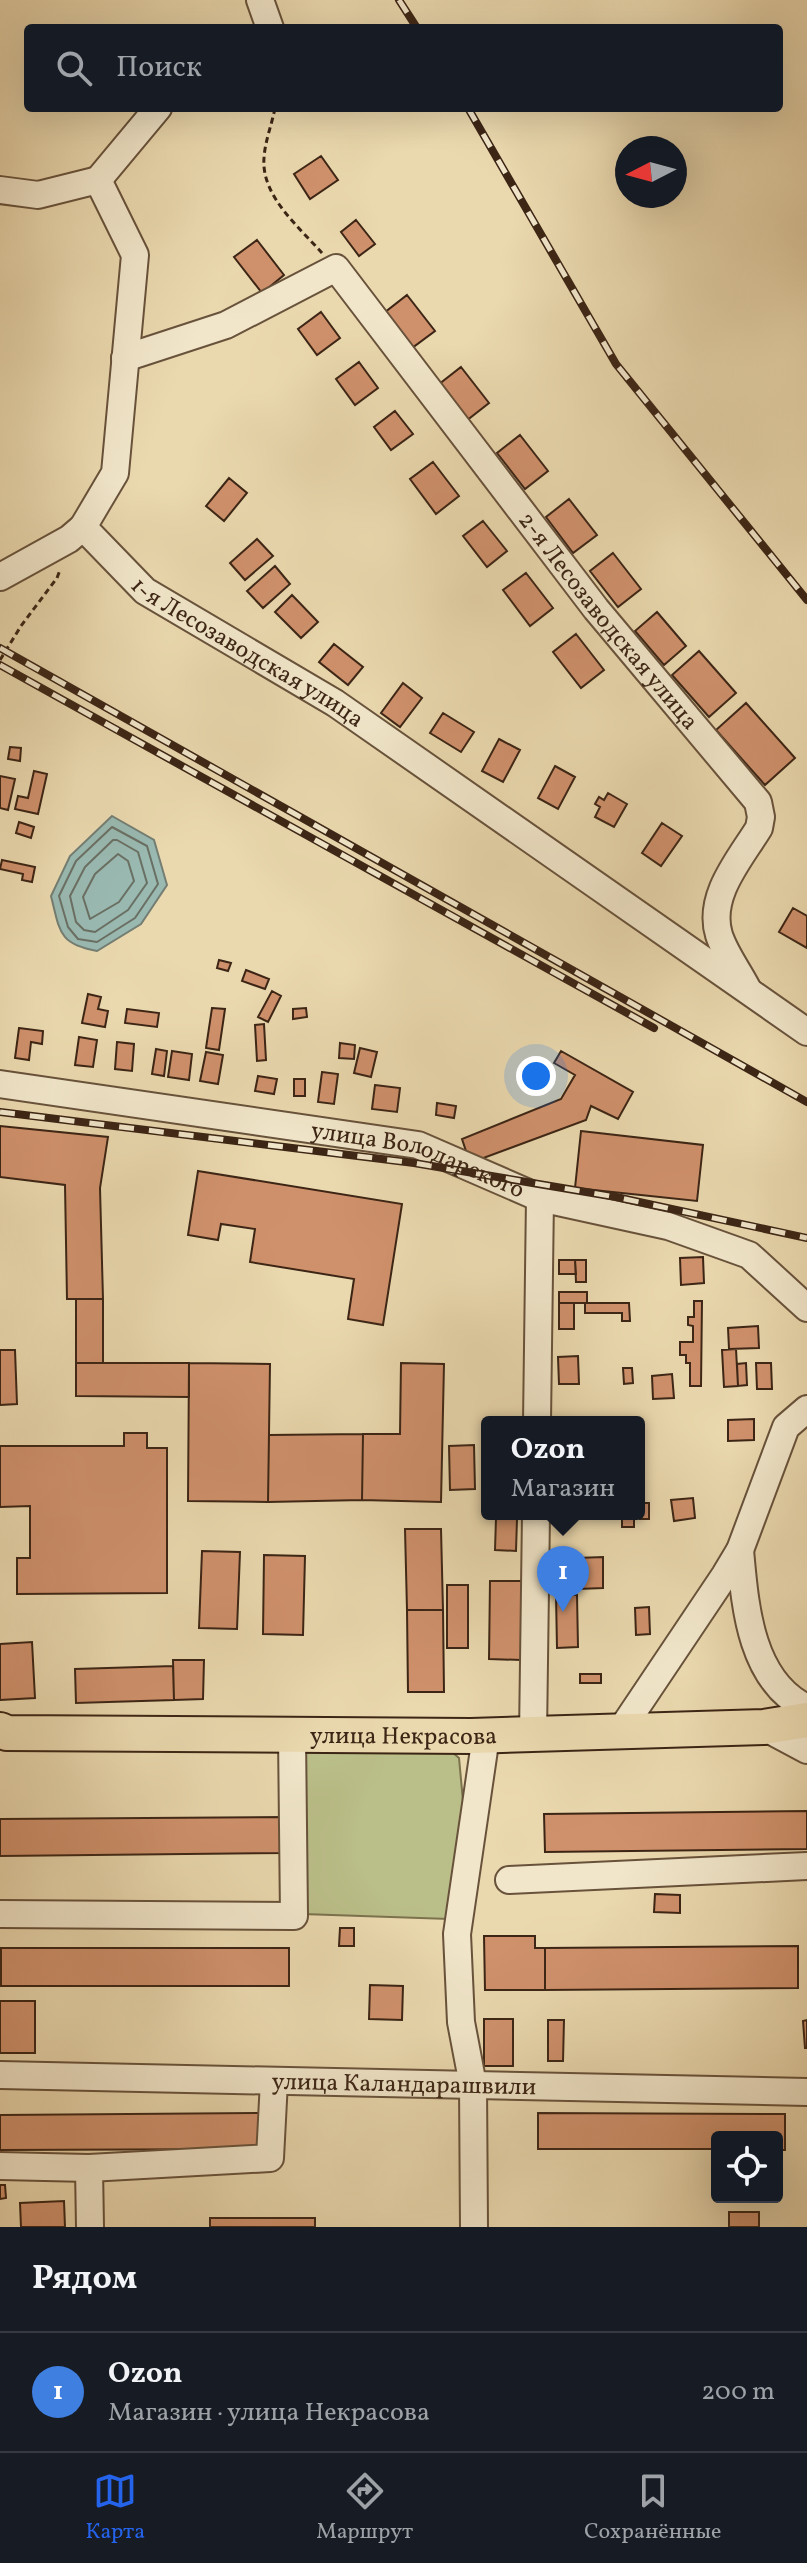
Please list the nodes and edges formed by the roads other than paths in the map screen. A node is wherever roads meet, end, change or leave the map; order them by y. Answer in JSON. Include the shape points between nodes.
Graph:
{"nodes":[{"id":1,"x":260,"y":0,"type":"edge"},
{"id":2,"x":269,"y":24,"type":"edge"},
{"id":3,"x":155,"y":112,"type":"edge"},
{"id":4,"x":98,"y":180,"type":"junction"},
{"id":5,"x":0,"y":190,"type":"edge"},
{"id":6,"x":125,"y":358,"type":"junction"},
{"id":7,"x":76,"y":533,"type":"junction"},
{"id":8,"x":0,"y":577,"type":"edge"},
{"id":9,"x":750,"y":993,"type":"junction"},
{"id":10,"x":807,"y":1032,"type":"edge"},
{"id":11,"x":0,"y":1084,"type":"edge"},
{"id":12,"x":540,"y":1198,"type":"junction"},
{"id":13,"x":807,"y":1308,"type":"edge"},
{"id":14,"x":807,"y":1409,"type":"edge"},
{"id":15,"x":537,"y":1416,"type":"edge"},
{"id":16,"x":536,"y":1520,"type":"edge"},
{"id":17,"x":740,"y":1550,"type":"junction"},
{"id":18,"x":807,"y":1708,"type":"edge"},
{"id":19,"x":807,"y":1720,"type":"edge"},
{"id":20,"x":764,"y":1727,"type":"junction"},
{"id":21,"x":2,"y":1733,"type":"edge"},
{"id":22,"x":619,"y":1733,"type":"junction"},
{"id":23,"x":533,"y":1735,"type":"junction"},
{"id":24,"x":292,"y":1736,"type":"junction"},
{"id":25,"x":486,"y":1736,"type":"junction"},
{"id":26,"x":807,"y":1750,"type":"edge"},
{"id":27,"x":807,"y":1866,"type":"edge"},
{"id":28,"x":509,"y":1880,"type":"dead end"},
{"id":29,"x":0,"y":1914,"type":"edge"},
{"id":30,"x":0,"y":2075,"type":"edge"},
{"id":31,"x":274,"y":2081,"type":"junction"},
{"id":32,"x":473,"y":2085,"type":"junction"},
{"id":33,"x":807,"y":2092,"type":"edge"},
{"id":34,"x":0,"y":2166,"type":"edge"},
{"id":35,"x":89,"y":2168,"type":"junction"},
{"id":36,"x":90,"y":2227,"type":"edge"},
{"id":37,"x":474,"y":2227,"type":"edge"}],
"edges":[{"from":1,"to":2,"type":"street"},
{"from":3,"to":4,"type":"street"},
{"from":4,"to":5,"type":"street","via":[[38,195]]},
{"from":4,"to":6,"type":"street","via":[[135,255]]},
{"from":6,"to":7,"type":"street","via":[[115,473]]},
{"from":6,"to":9,"type":"street","name":"2-я Лесозаводская улица","via":[[226,325],[336,268],[596,609],[758,802],[759,828],[719,897],[715,914],[720,936]]},
{"from":7,"to":8,"type":"street"},
{"from":7,"to":9,"type":"street","name":"1-я Лесозаводская улица","via":[[145,591],[335,703]]},
{"from":9,"to":10,"type":"street","name":"1-я Лесозаводская улица"},
{"from":11,"to":12,"type":"street","name":"улица Володарского","via":[[418,1145]]},
{"from":12,"to":13,"type":"street","name":"улица Володарского","via":[[668,1226],[749,1255]]},
{"from":12,"to":15,"type":"street"},
{"from":14,"to":17,"type":"street","via":[[786,1427]]},
{"from":16,"to":23,"type":"street"},
{"from":17,"to":18,"type":"street","via":[[759,1655],[775,1685]]},
{"from":17,"to":22,"type":"street"},
{"from":19,"to":20,"type":"main road","name":"улица Некрасова"},
{"from":20,"to":22,"type":"main road","name":"улица Некрасова"},
{"from":20,"to":26,"type":"street"},
{"from":21,"to":24,"type":"main road","name":"улица Некрасова"},
{"from":22,"to":23,"type":"main road","name":"улица Некрасова"},
{"from":23,"to":25,"type":"main road","name":"улица Некрасова"},
{"from":24,"to":25,"type":"main road","name":"улица Некрасова"},
{"from":24,"to":29,"type":"street","via":[[294,1916]]},
{"from":25,"to":32,"type":"street","via":[[457,1934],[461,2022]]},
{"from":27,"to":28,"type":"street"},
{"from":30,"to":31,"type":"street","name":"улица Каландарашвили"},
{"from":31,"to":32,"type":"street","name":"улица Каландарашвили"},
{"from":31,"to":35,"type":"street","via":[[270,2158]]},
{"from":32,"to":33,"type":"street","name":"улица Каландарашвили"},
{"from":32,"to":37,"type":"street"},
{"from":34,"to":35,"type":"street"},
{"from":35,"to":36,"type":"street"}]}
